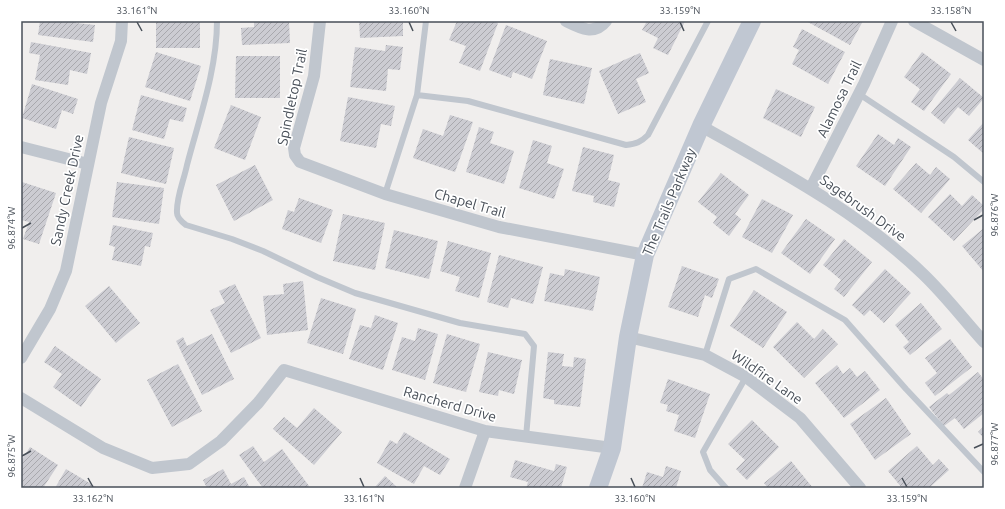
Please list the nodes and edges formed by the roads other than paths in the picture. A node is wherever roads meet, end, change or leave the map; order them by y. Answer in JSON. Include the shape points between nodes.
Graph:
{"nodes":[{"id":1,"x":122,"y":21,"type":"edge"},
{"id":2,"x":217,"y":21,"type":"edge"},
{"id":3,"x":320,"y":21,"type":"edge"},
{"id":4,"x":426,"y":21,"type":"edge"},
{"id":5,"x":566,"y":21,"type":"edge"},
{"id":6,"x":606,"y":21,"type":"edge"},
{"id":7,"x":708,"y":21,"type":"edge"},
{"id":8,"x":752,"y":21,"type":"edge"},
{"id":9,"x":892,"y":21,"type":"edge"},
{"id":10,"x":914,"y":21,"type":"edge"},
{"id":11,"x":984,"y":60,"type":"edge"},
{"id":12,"x":859,"y":94,"type":"junction"},
{"id":13,"x":417,"y":95,"type":"junction"},
{"id":14,"x":701,"y":126,"type":"junction"},
{"id":15,"x":21,"y":147,"type":"edge"},
{"id":16,"x":295,"y":155,"type":"joint"},
{"id":17,"x":88,"y":164,"type":"junction"},
{"id":18,"x":984,"y":182,"type":"edge"},
{"id":19,"x":811,"y":188,"type":"junction"},
{"id":20,"x":385,"y":194,"type":"junction"},
{"id":21,"x":645,"y":255,"type":"junction"},
{"id":22,"x":628,"y":337,"type":"junction"},
{"id":23,"x":984,"y":342,"type":"edge"},
{"id":24,"x":705,"y":355,"type":"junction"},
{"id":25,"x":21,"y":358,"type":"edge"},
{"id":26,"x":746,"y":378,"type":"junction"},
{"id":27,"x":21,"y":398,"type":"edge"},
{"id":28,"x":485,"y":431,"type":"junction"},
{"id":29,"x":526,"y":437,"type":"junction"},
{"id":30,"x":612,"y":448,"type":"junction"},
{"id":31,"x":984,"y":472,"type":"edge"},
{"id":32,"x":465,"y":488,"type":"edge"},
{"id":33,"x":598,"y":488,"type":"edge"},
{"id":34,"x":726,"y":488,"type":"edge"},
{"id":35,"x":860,"y":488,"type":"edge"}],
"edges":[{"from":1,"to":17,"type":"street","name":"Sandy Creek Drive","via":[[121,41],[101,103]]},
{"from":2,"to":29,"type":"lane","via":[[206,96],[180,195],[177,214],[180,220],[186,225],[264,251],[355,293],[460,323],[525,334],[534,346]]},
{"from":3,"to":16,"type":"street","name":"Spindletop Trail","via":[[314,76],[294,148]]},
{"from":4,"to":13,"type":"lane"},
{"from":5,"to":6,"type":"street","via":[[582,30],[593,30],[601,27]]},
{"from":7,"to":13,"type":"lane","via":[[642,142],[626,145],[468,101]]},
{"from":8,"to":14,"type":"street","name":"The Trails Parkway"},
{"from":9,"to":12,"type":"street","name":"Alamosa Trail"},
{"from":10,"to":11,"type":"street"},
{"from":12,"to":18,"type":"lane","via":[[954,157]]},
{"from":12,"to":19,"type":"street","name":"Alamosa Trail"},
{"from":13,"to":20,"type":"lane"},
{"from":14,"to":19,"type":"street","name":"Sagebrush Drive"},
{"from":14,"to":21,"type":"street","name":"The Trails Parkway"},
{"from":15,"to":17,"type":"street"},
{"from":16,"to":20,"type":"street","name":"Chapel Trail","via":[[300,162],[310,167]]},
{"from":17,"to":25,"type":"street","name":"Sandy Creek Drive","via":[[66,271],[50,309]]},
{"from":19,"to":23,"type":"street","name":"Sagebrush Drive","via":[[924,274]]},
{"from":20,"to":21,"type":"street","name":"Chapel Trail","via":[[499,227]]},
{"from":21,"to":22,"type":"street","name":"The Trails Parkway"},
{"from":22,"to":24,"type":"street","name":"Wildfire Lane"},
{"from":22,"to":30,"type":"street","name":"The Trails Parkway"},
{"from":24,"to":26,"type":"street","name":"Wildfire Lane"},
{"from":24,"to":31,"type":"lane","via":[[729,279],[756,269],[845,320]]},
{"from":26,"to":34,"type":"lane","via":[[704,452],[710,470]]},
{"from":26,"to":35,"type":"street","name":"Wildfire Lane","via":[[800,418]]},
{"from":27,"to":28,"type":"street","name":"Rancherd Drive","via":[[104,448],[152,468],[189,464],[221,441],[258,403],[284,370]]},
{"from":28,"to":29,"type":"street","name":"Rancherd Drive"},
{"from":28,"to":32,"type":"street"},
{"from":29,"to":30,"type":"street","name":"Rancherd Drive"},
{"from":30,"to":33,"type":"street","name":"The Trails Parkway"}]}
